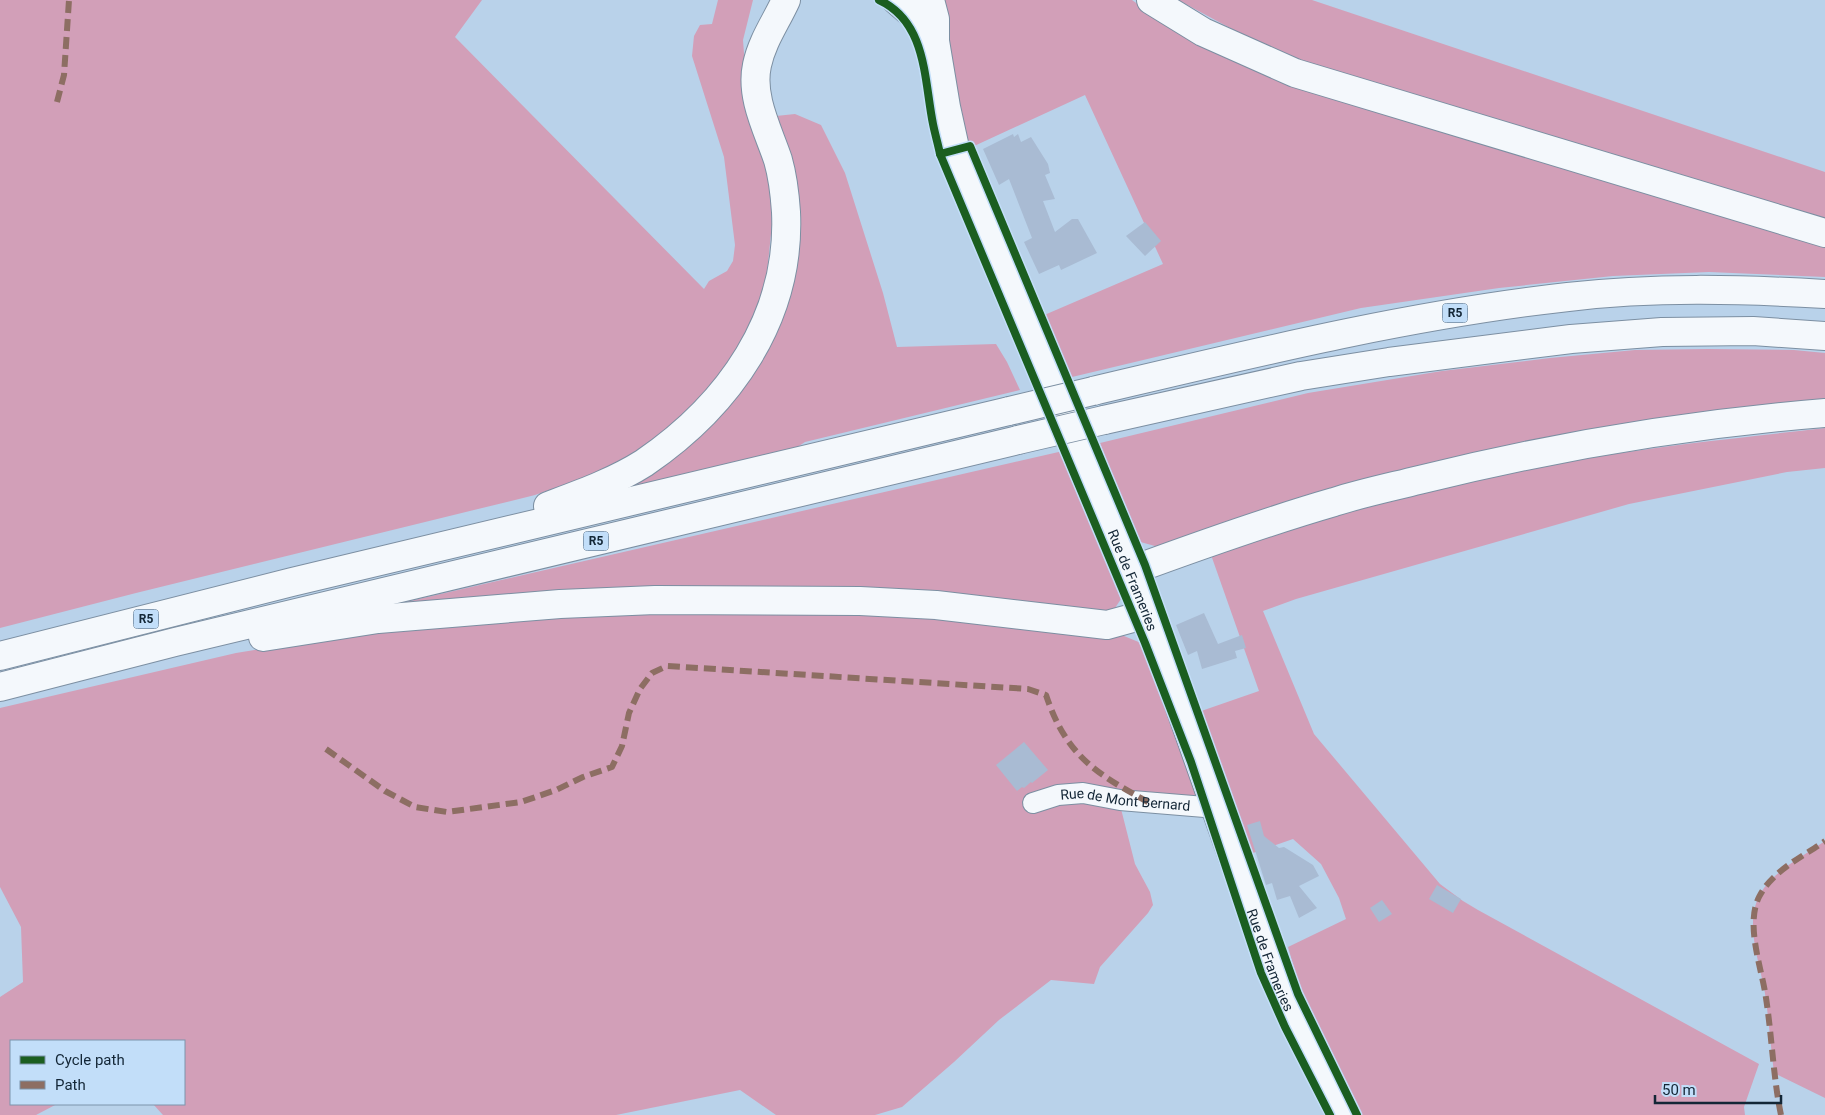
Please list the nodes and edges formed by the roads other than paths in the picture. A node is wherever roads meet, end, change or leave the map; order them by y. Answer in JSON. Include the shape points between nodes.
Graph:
{"nodes":[{"id":1,"x":786,"y":0,"type":"edge"},
{"id":2,"x":896,"y":0,"type":"edge"},
{"id":3,"x":930,"y":0,"type":"edge"},
{"id":4,"x":1151,"y":0,"type":"edge"},
{"id":5,"x":935,"y":41,"type":"junction"},
{"id":6,"x":1825,"y":233,"type":"edge"},
{"id":7,"x":1825,"y":294,"type":"edge"},
{"id":8,"x":1825,"y":336,"type":"edge"},
{"id":9,"x":1825,"y":413,"type":"edge"},
{"id":10,"x":504,"y":532,"type":"junction"},
{"id":11,"x":1130,"y":571,"type":"junction"},
{"id":12,"x":1147,"y":614,"type":"junction"},
{"id":13,"x":175,"y":642,"type":"junction"},
{"id":14,"x":0,"y":656,"type":"edge"},
{"id":15,"x":0,"y":687,"type":"edge"},
{"id":16,"x":1033,"y":802,"type":"dead end"},
{"id":17,"x":1217,"y":808,"type":"junction"},
{"id":18,"x":1341,"y":1115,"type":"edge"}],
"edges":[{"from":1,"to":10,"type":"main road","via":[[763,42],[756,66],[756,88],[762,117],[778,162],[786,211],[784,258],[774,304],[757,343],[738,374],[711,407],[681,435],[643,463],[601,486],[547,507]]},
{"from":2,"to":5,"type":"main road","name":"Rue de Frameries"},
{"from":3,"to":5,"type":"main road","name":"Rue de Frameries","via":[[935,19]]},
{"from":4,"to":6,"type":"main road","via":[[1202,32],[1295,73]]},
{"from":5,"to":11,"type":"main road","name":"Rue de Frameries","via":[[957,157]]},
{"from":7,"to":10,"type":"main road","number":"R5","bridge":true,"via":[[1672,290],[1569,297],[1386,324],[1093,390]]},
{"from":8,"to":13,"type":"main road","number":"R5","bridge":true,"via":[[1753,331],[1662,332],[1562,340],[1301,376],[1018,440]]},
{"from":9,"to":11,"type":"main road","via":[[1681,428],[1483,464],[1335,501]]},
{"from":10,"to":14,"type":"main road","number":"R5"},
{"from":11,"to":12,"type":"main road","name":"Rue de Frameries"},
{"from":12,"to":13,"type":"main road","via":[[1107,625],[898,603],[655,600],[560,604],[378,620],[212,645]]},
{"from":12,"to":17,"type":"main road","name":"Rue de Frameries"},
{"from":13,"to":15,"type":"main road","number":"R5"},
{"from":16,"to":17,"type":"street","name":"Rue de Mont Bernard","via":[[1083,793],[1120,800]]},
{"from":17,"to":18,"type":"main road","name":"Rue de Frameries","via":[[1279,988]]}]}
